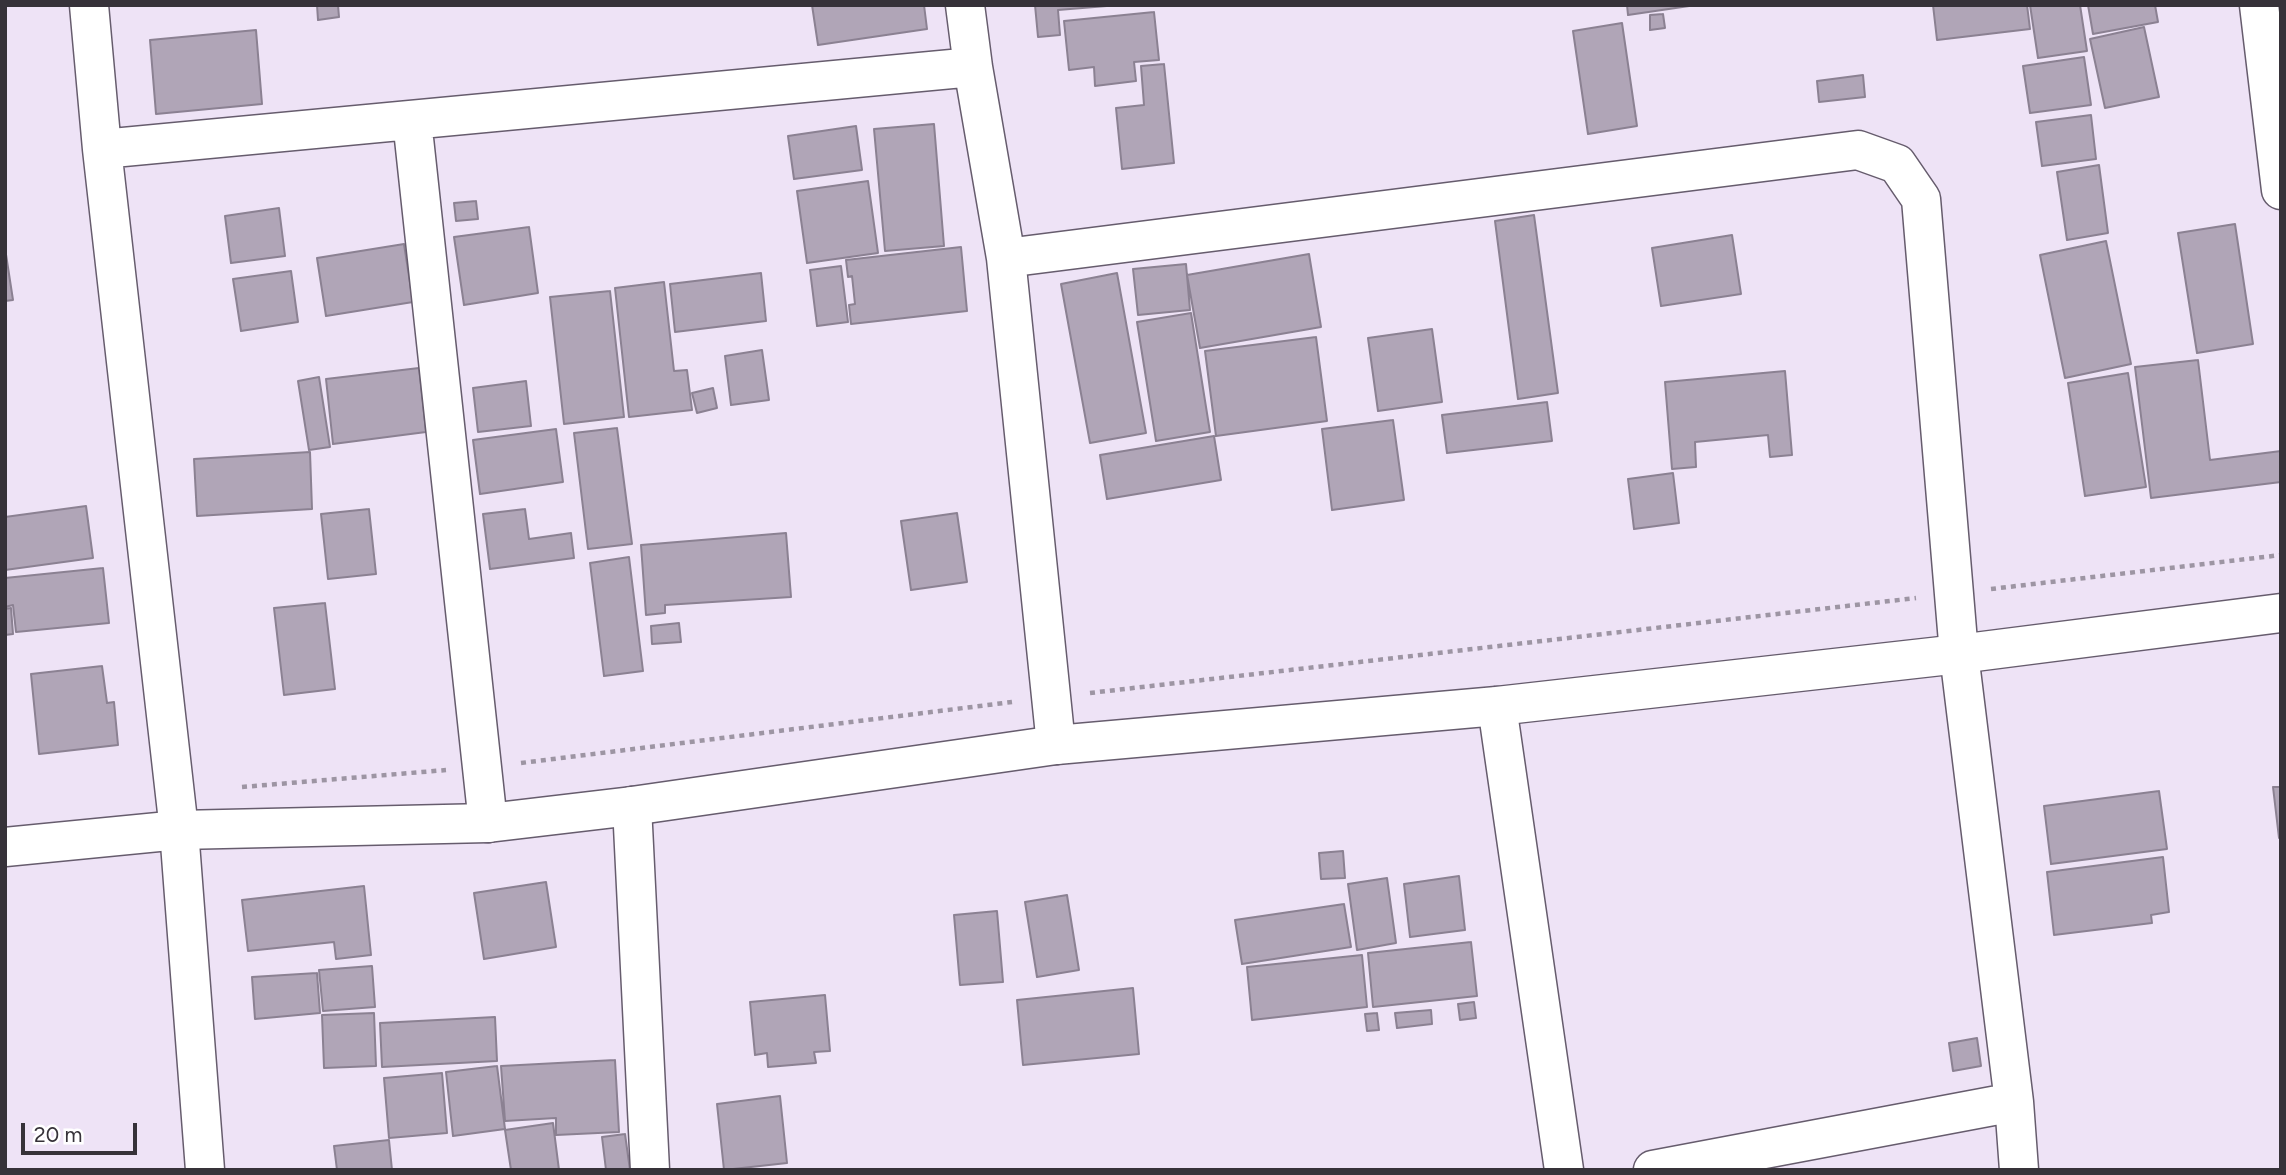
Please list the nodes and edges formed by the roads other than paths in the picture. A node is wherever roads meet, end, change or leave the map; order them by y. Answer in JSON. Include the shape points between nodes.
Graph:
{"nodes":[{"id":1,"x":89,"y":5,"type":"edge"},
{"id":2,"x":965,"y":5,"type":"edge"},
{"id":3,"x":2259,"y":5,"type":"edge"},
{"id":4,"x":973,"y":67,"type":"junction"},
{"id":5,"x":412,"y":120,"type":"junction"},
{"id":6,"x":102,"y":149,"type":"junction"},
{"id":7,"x":2281,"y":190,"type":"edge"},
{"id":8,"x":1006,"y":258,"type":"junction"},
{"id":9,"x":2281,"y":613,"type":"edge"},
{"id":10,"x":1959,"y":654,"type":"junction"},
{"id":11,"x":1497,"y":706,"type":"junction"},
{"id":12,"x":1056,"y":745,"type":"junction"},
{"id":13,"x":632,"y":806,"type":"junction"},
{"id":14,"x":488,"y":823,"type":"junction"},
{"id":15,"x":179,"y":830,"type":"junction"},
{"id":16,"x":5,"y":847,"type":"edge"},
{"id":17,"x":2014,"y":1102,"type":"junction"},
{"id":18,"x":205,"y":1170,"type":"edge"},
{"id":19,"x":650,"y":1170,"type":"edge"},
{"id":20,"x":1564,"y":1170,"type":"edge"},
{"id":21,"x":1653,"y":1170,"type":"edge"},
{"id":22,"x":2019,"y":1170,"type":"edge"}],
"edges":[{"from":1,"to":6,"type":"street"},
{"from":2,"to":4,"type":"street"},
{"from":3,"to":7,"type":"street"},
{"from":4,"to":5,"type":"street"},
{"from":4,"to":8,"type":"street"},
{"from":5,"to":6,"type":"street"},
{"from":5,"to":14,"type":"street"},
{"from":6,"to":15,"type":"street"},
{"from":8,"to":10,"type":"street","via":[[1858,150],[1897,164],[1921,199]]},
{"from":8,"to":12,"type":"street"},
{"from":9,"to":10,"type":"street"},
{"from":10,"to":11,"type":"street"},
{"from":10,"to":17,"type":"street"},
{"from":11,"to":12,"type":"street"},
{"from":11,"to":20,"type":"street"},
{"from":12,"to":13,"type":"street"},
{"from":13,"to":14,"type":"street"},
{"from":13,"to":19,"type":"street"},
{"from":14,"to":15,"type":"street"},
{"from":15,"to":16,"type":"street"},
{"from":15,"to":18,"type":"street"},
{"from":17,"to":21,"type":"street"},
{"from":17,"to":22,"type":"street"}]}
